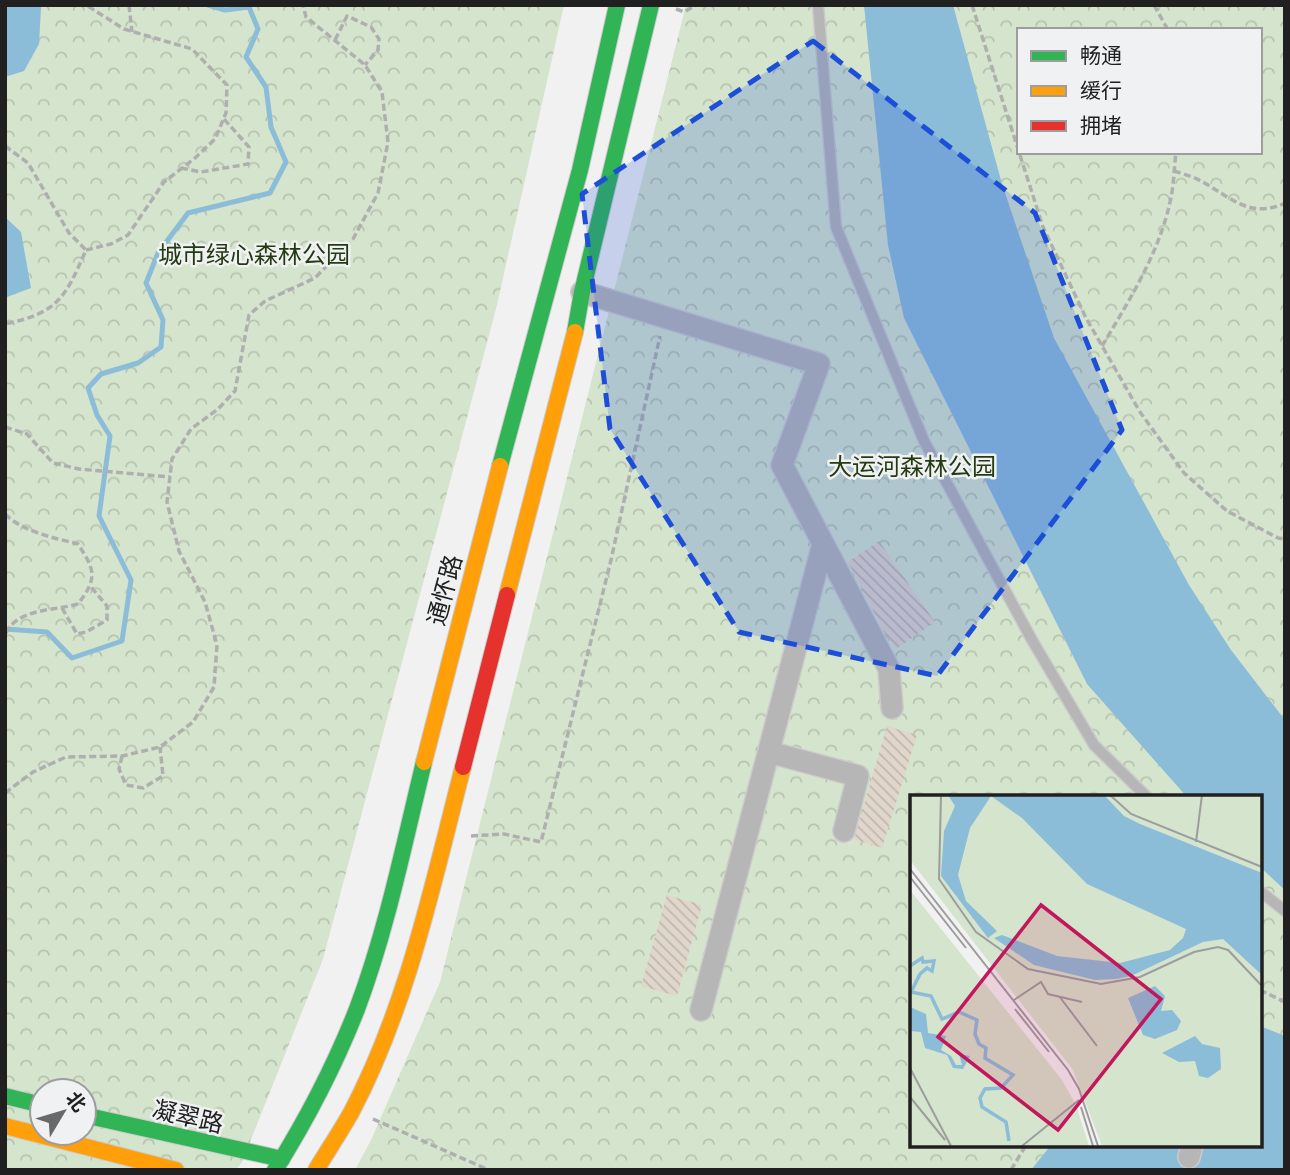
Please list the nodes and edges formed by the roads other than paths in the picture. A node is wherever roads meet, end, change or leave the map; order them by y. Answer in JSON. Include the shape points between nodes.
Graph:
{"nodes":[{"id":1,"x":617,"y":5,"type":"edge"},
{"id":2,"x":651,"y":5,"type":"edge"},
{"id":3,"x":818,"y":5,"type":"edge"},
{"id":4,"x":582,"y":292,"type":"junction"},
{"id":5,"x":823,"y":544,"type":"junction"},
{"id":6,"x":892,"y":708,"type":"dead end"},
{"id":7,"x":769,"y":752,"type":"junction"},
{"id":8,"x":1145,"y":795,"type":"edge"},
{"id":9,"x":844,"y":831,"type":"dead end"},
{"id":10,"x":1262,"y":893,"type":"edge"},
{"id":11,"x":1285,"y":911,"type":"edge"},
{"id":12,"x":701,"y":1010,"type":"dead end"},
{"id":13,"x":5,"y":1096,"type":"edge"},
{"id":14,"x":28,"y":1102,"type":"edge"},
{"id":15,"x":98,"y":1118,"type":"edge"},
{"id":16,"x":5,"y":1126,"type":"edge"},
{"id":17,"x":202,"y":1143,"type":"junction"},
{"id":18,"x":206,"y":1160,"type":"dead end"},
{"id":19,"x":181,"y":1165,"type":"edge"},
{"id":20,"x":278,"y":1165,"type":"edge"},
{"id":21,"x":316,"y":1170,"type":"edge"}],
"edges":[{"from":1,"to":20,"type":"main road","name":"通怀路","via":[[580,170],[385,922],[357,1009],[310,1114]]},
{"from":2,"to":4,"type":"main road"},
{"from":3,"to":8,"type":"lane","via":[[836,227],[909,404],[1020,617],[1094,745]]},
{"from":4,"to":5,"type":"street","via":[[819,364],[782,465]]},
{"from":4,"to":21,"type":"main road","via":[[415,951],[352,1110]]},
{"from":5,"to":6,"type":"street","via":[[889,668]]},
{"from":5,"to":7,"type":"street"},
{"from":7,"to":9,"type":"street","via":[[858,776]]},
{"from":7,"to":12,"type":"street"},
{"from":10,"to":11,"type":"lane"},
{"from":13,"to":14,"type":"main road"},
{"from":15,"to":17,"type":"main road","name":"凝翠路"},
{"from":16,"to":19,"type":"main road","via":[[96,1151]]},
{"from":17,"to":18,"type":"main road","via":[[208,1153]]},
{"from":17,"to":20,"type":"main road","name":"凝翠路"}]}
